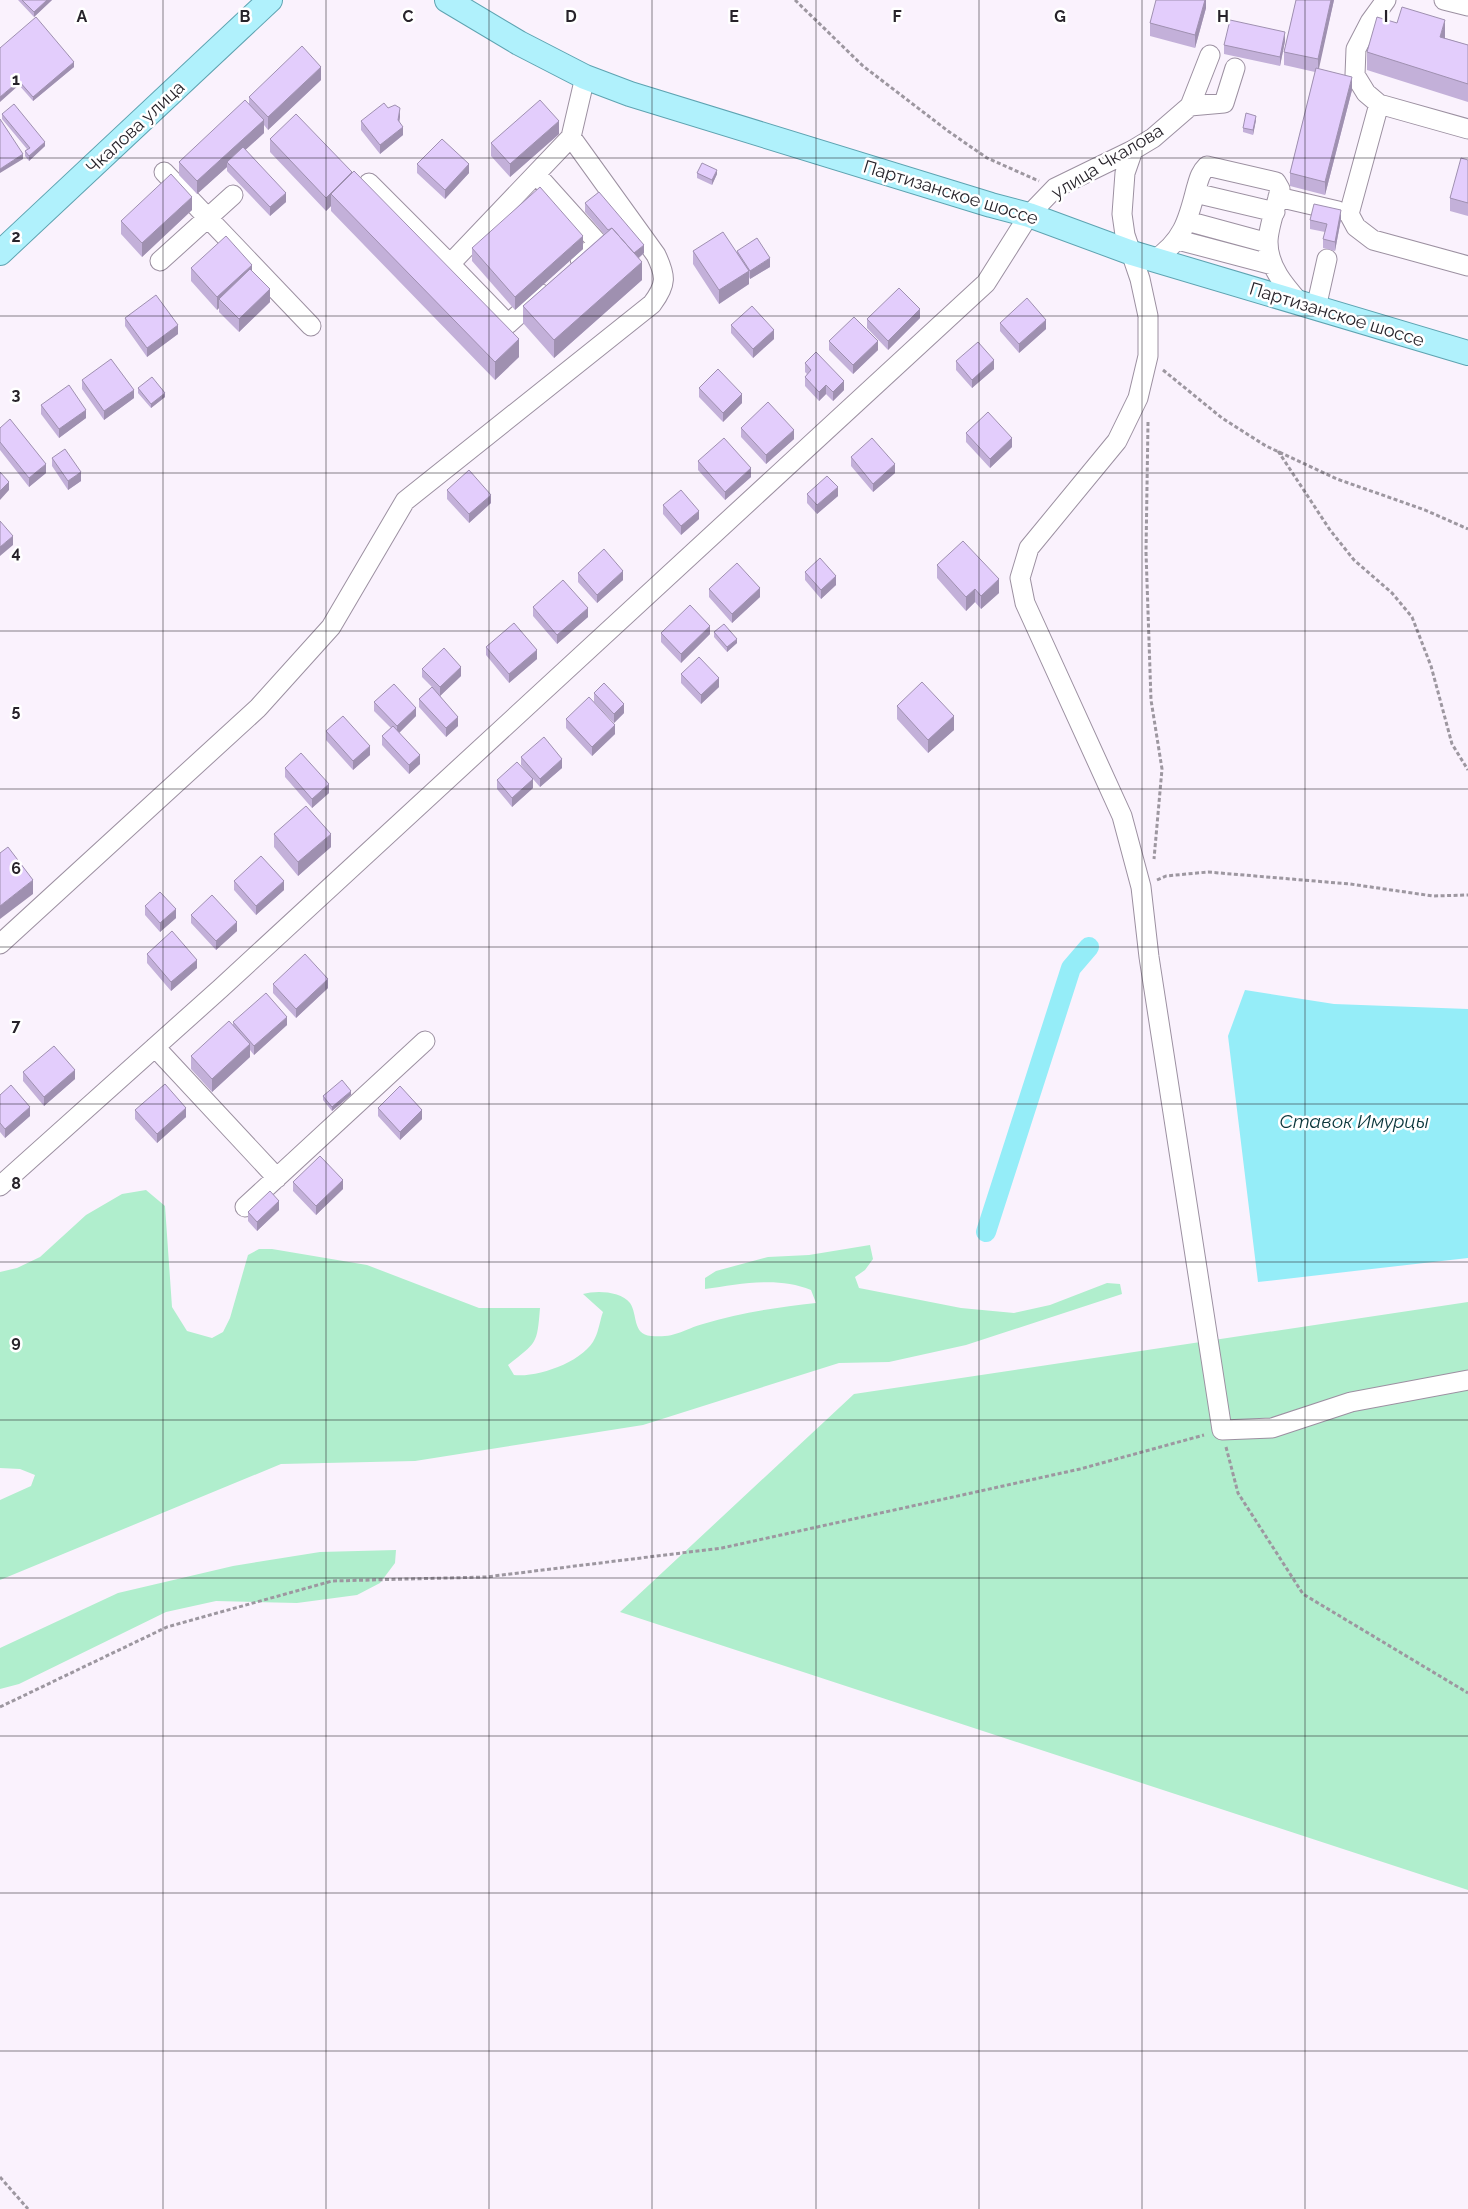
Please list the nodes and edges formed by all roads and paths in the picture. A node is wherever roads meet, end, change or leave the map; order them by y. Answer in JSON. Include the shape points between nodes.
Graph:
{"nodes":[{"id":1,"x":270,"y":0,"type":"edge"},
{"id":2,"x":447,"y":0,"type":"edge"},
{"id":3,"x":795,"y":0,"type":"edge"},
{"id":4,"x":1386,"y":0,"type":"edge"},
{"id":5,"x":1444,"y":0,"type":"edge"},
{"id":6,"x":1468,"y":6,"type":"edge"},
{"id":7,"x":1210,"y":55,"type":"dead end"},
{"id":8,"x":1235,"y":68,"type":"dead end"},
{"id":9,"x":585,"y":77,"type":"junction"},
{"id":10,"x":1379,"y":104,"type":"junction"},
{"id":11,"x":1190,"y":106,"type":"junction"},
{"id":12,"x":1468,"y":129,"type":"edge"},
{"id":13,"x":571,"y":137,"type":"junction"},
{"id":14,"x":1133,"y":150,"type":"junction"},
{"id":15,"x":164,"y":172,"type":"dead end"},
{"id":16,"x":536,"y":174,"type":"junction"},
{"id":17,"x":369,"y":183,"type":"edge"},
{"id":18,"x":1055,"y":188,"type":"junction"},
{"id":19,"x":1195,"y":193,"type":"junction"},
{"id":20,"x":232,"y":195,"type":"dead end"},
{"id":21,"x":1276,"y":204,"type":"junction"},
{"id":22,"x":1029,"y":214,"type":"junction"},
{"id":23,"x":1349,"y":214,"type":"junction"},
{"id":24,"x":1187,"y":220,"type":"junction"},
{"id":25,"x":1178,"y":240,"type":"junction"},
{"id":26,"x":1268,"y":242,"type":"junction"},
{"id":27,"x":0,"y":253,"type":"edge"},
{"id":28,"x":1143,"y":257,"type":"junction"},
{"id":29,"x":1327,"y":260,"type":"dead end"},
{"id":30,"x":160,"y":261,"type":"dead end"},
{"id":31,"x":450,"y":264,"type":"junction"},
{"id":32,"x":1273,"y":265,"type":"junction"},
{"id":33,"x":1468,"y":266,"type":"edge"},
{"id":34,"x":1308,"y":305,"type":"junction"},
{"id":35,"x":311,"y":326,"type":"dead end"},
{"id":36,"x":1468,"y":353,"type":"edge"},
{"id":37,"x":1148,"y":356,"type":"junction"},
{"id":38,"x":1148,"y":419,"type":"dead end"},
{"id":39,"x":1278,"y":451,"type":"junction"},
{"id":40,"x":1468,"y":528,"type":"edge"},
{"id":41,"x":1468,"y":770,"type":"edge"},
{"id":42,"x":1141,"y":887,"type":"junction"},
{"id":43,"x":1468,"y":895,"type":"edge"},
{"id":44,"x":0,"y":944,"type":"edge"},
{"id":45,"x":425,"y":1041,"type":"dead end"},
{"id":46,"x":155,"y":1047,"type":"junction"},
{"id":47,"x":276,"y":1178,"type":"junction"},
{"id":48,"x":0,"y":1186,"type":"edge"},
{"id":49,"x":245,"y":1207,"type":"dead end"},
{"id":50,"x":1468,"y":1380,"type":"edge"},
{"id":51,"x":1222,"y":1430,"type":"junction"},
{"id":52,"x":1468,"y":1692,"type":"edge"},
{"id":53,"x":0,"y":1707,"type":"edge"},
{"id":54,"x":0,"y":2177,"type":"edge"},
{"id":55,"x":28,"y":2209,"type":"edge"}],
"edges":[{"from":1,"to":27,"type":"main road","name":"Чкалова улица"},
{"from":2,"to":9,"type":"main road","name":"Партизанское шоссе"},
{"from":3,"to":18,"type":"path","via":[[863,66],[948,132],[987,158]]},
{"from":4,"to":10,"type":"street","via":[[1356,49],[1354,75],[1366,93]]},
{"from":5,"to":6,"type":"street"},
{"from":7,"to":11,"type":"street","name":"улица Чкалова"},
{"from":8,"to":11,"type":"street","via":[[1224,102]]},
{"from":9,"to":13,"type":"street"},
{"from":9,"to":22,"type":"main road","name":"Партизанское шоссе","via":[[630,94],[991,206]]},
{"from":10,"to":12,"type":"street"},
{"from":10,"to":23,"type":"street"},
{"from":11,"to":14,"type":"street","name":"улица Чкалова","via":[[1153,138]]},
{"from":13,"to":16,"type":"street"},
{"from":13,"to":44,"type":"street","via":[[656,255],[664,273],[662,290],[652,304],[405,501],[331,627],[258,708]]},
{"from":14,"to":18,"type":"street","name":"улица Чкалова"},
{"from":14,"to":28,"type":"street","via":[[1125,173],[1122,214],[1125,235]]},
{"from":15,"to":35,"type":"street"},
{"from":16,"to":31,"type":"street"},
{"from":16,"to":31,"type":"street","via":[[598,243],[508,324]]},
{"from":17,"to":31,"type":"street"},
{"from":18,"to":22,"type":"street","name":"улица Чкалова"},
{"from":19,"to":21,"type":"street"},
{"from":19,"to":21,"type":"street","via":[[1200,172],[1207,166],[1276,182],[1280,189]]},
{"from":19,"to":24,"type":"street"},
{"from":20,"to":30,"type":"street"},
{"from":21,"to":23,"type":"street"},
{"from":21,"to":26,"type":"street"},
{"from":22,"to":28,"type":"main road","name":"Партизанское шоссе"},
{"from":22,"to":46,"type":"street","name":"улица Чкалова","via":[[986,283]]},
{"from":23,"to":33,"type":"street","via":[[1356,227],[1373,240]]},
{"from":24,"to":25,"type":"street"},
{"from":24,"to":26,"type":"street"},
{"from":25,"to":28,"type":"street","via":[[1166,252]]},
{"from":25,"to":32,"type":"street"},
{"from":26,"to":32,"type":"street"},
{"from":28,"to":34,"type":"main road","name":"Партизанское шоссе"},
{"from":28,"to":37,"type":"street","via":[[1140,279],[1148,316]]},
{"from":29,"to":34,"type":"street"},
{"from":32,"to":34,"type":"street","via":[[1285,286]]},
{"from":34,"to":36,"type":"main road","name":"Партизанское шоссе"},
{"from":37,"to":39,"type":"path","via":[[1222,418]]},
{"from":37,"to":42,"type":"street","via":[[1138,398],[1117,441],[1030,548],[1020,578],[1025,604],[1122,816]]},
{"from":38,"to":42,"type":"path","via":[[1146,552],[1151,700],[1162,769],[1154,861]]},
{"from":39,"to":40,"type":"path","via":[[1337,479]]},
{"from":39,"to":41,"type":"path","via":[[1330,530],[1354,560],[1392,593],[1412,617],[1431,666],[1452,744]]},
{"from":42,"to":43,"type":"path","via":[[1166,876],[1208,872],[1350,884],[1433,896]]},
{"from":42,"to":51,"type":"street"},
{"from":45,"to":47,"type":"street"},
{"from":46,"to":47,"type":"street"},
{"from":46,"to":48,"type":"street","name":"улица Чкалова"},
{"from":47,"to":49,"type":"street"},
{"from":50,"to":51,"type":"street","via":[[1351,1402],[1272,1428]]},
{"from":51,"to":52,"type":"path","via":[[1238,1493],[1303,1594]]},
{"from":51,"to":53,"type":"path","via":[[1080,1469],[722,1548],[486,1577],[332,1581],[168,1627]]},
{"from":54,"to":55,"type":"path"}]}
